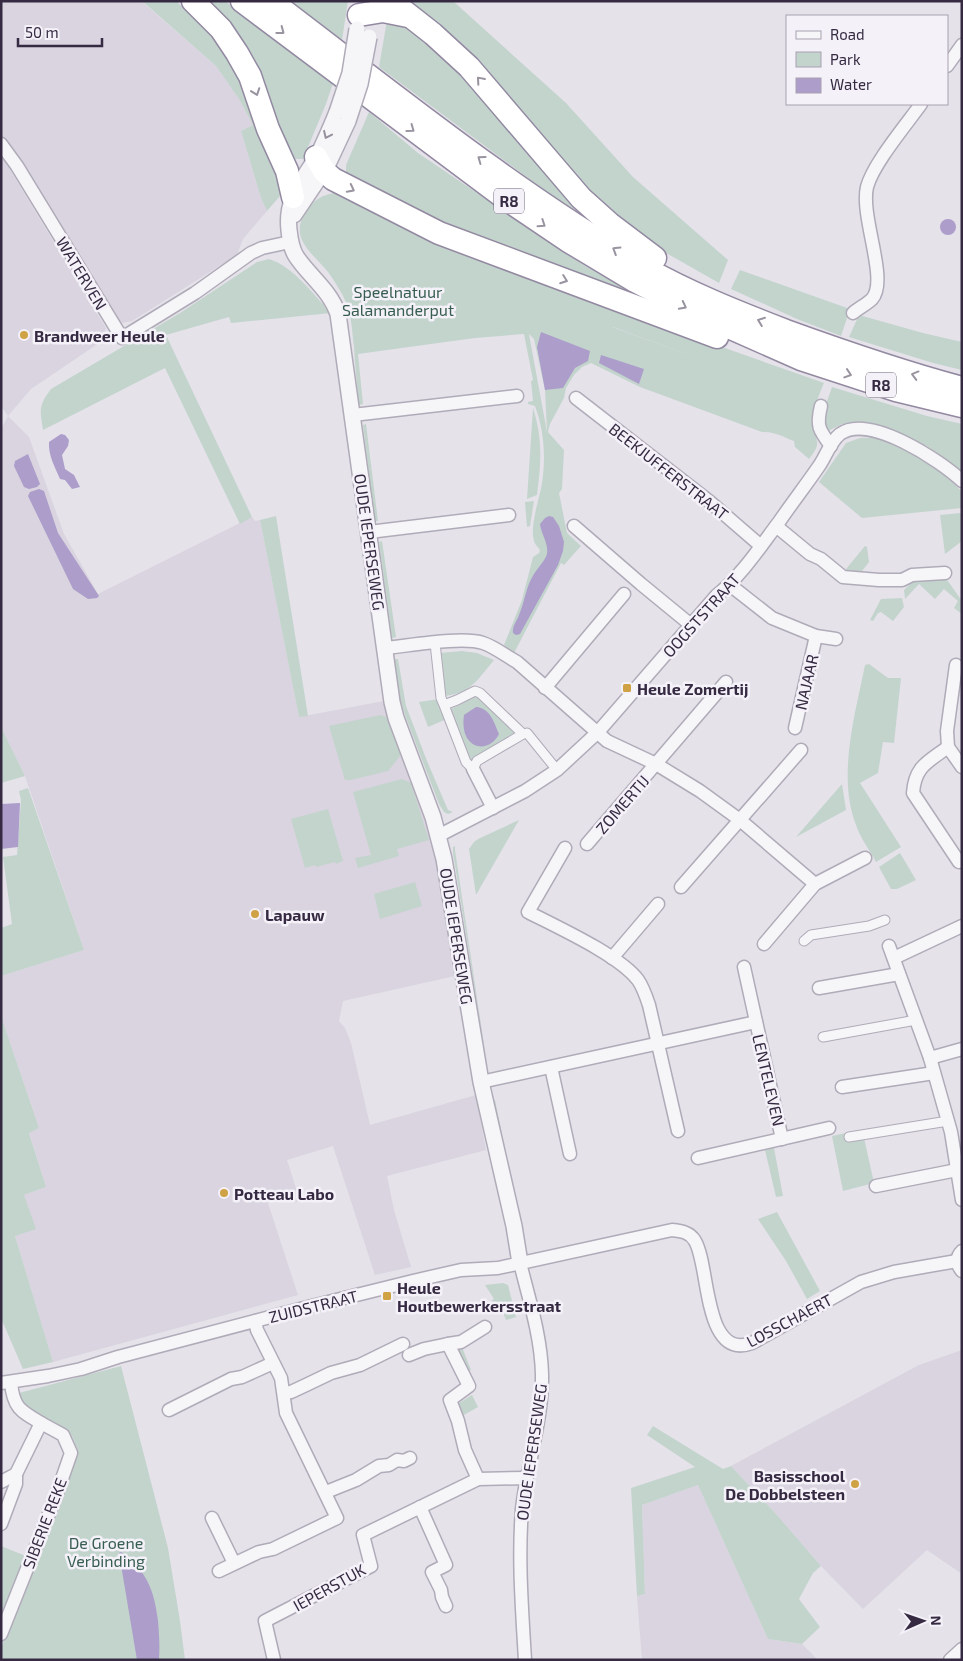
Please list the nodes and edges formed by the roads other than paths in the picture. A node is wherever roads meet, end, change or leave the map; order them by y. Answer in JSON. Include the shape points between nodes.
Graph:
{"nodes":[{"id":1,"x":193,"y":1,"type":"edge"},
{"id":2,"x":242,"y":1,"type":"edge"},
{"id":3,"x":271,"y":1,"type":"edge"},
{"id":4,"x":368,"y":12,"type":"edge"},
{"id":5,"x":962,"y":45,"type":"edge"},
{"id":6,"x":948,"y":65,"type":"edge"},
{"id":7,"x":920,"y":105,"type":"edge"},
{"id":8,"x":1,"y":144,"type":"edge"},
{"id":9,"x":278,"y":152,"type":"junction"},
{"id":10,"x":320,"y":165,"type":"junction"},
{"id":11,"x":293,"y":197,"type":"junction"},
{"id":12,"x":290,"y":236,"type":"junction"},
{"id":13,"x":737,"y":312,"type":"junction"},
{"id":14,"x":854,"y":313,"type":"dead end"},
{"id":15,"x":801,"y":359,"type":"junction"},
{"id":16,"x":962,"y":388,"type":"edge"},
{"id":17,"x":517,"y":396,"type":"dead end"},
{"id":18,"x":576,"y":398,"type":"dead end"},
{"id":19,"x":821,"y":406,"type":"dead end"},
{"id":20,"x":962,"y":406,"type":"edge"},
{"id":21,"x":353,"y":415,"type":"junction"},
{"id":22,"x":830,"y":446,"type":"junction"},
{"id":23,"x":962,"y":482,"type":"edge"},
{"id":24,"x":509,"y":515,"type":"dead end"},
{"id":25,"x":574,"y":526,"type":"dead end"},
{"id":26,"x":776,"y":526,"type":"junction"},
{"id":27,"x":368,"y":532,"type":"junction"},
{"id":28,"x":761,"y":546,"type":"junction"},
{"id":29,"x":945,"y":573,"type":"dead end"},
{"id":30,"x":730,"y":585,"type":"junction"},
{"id":31,"x":624,"y":594,"type":"dead end"},
{"id":32,"x":691,"y":625,"type":"junction"},
{"id":33,"x":816,"y":636,"type":"junction"},
{"id":34,"x":836,"y":639,"type":"dead end"},
{"id":35,"x":435,"y":643,"type":"junction"},
{"id":36,"x":384,"y":648,"type":"junction"},
{"id":37,"x":955,"y":665,"type":"edge"},
{"id":38,"x":726,"y":682,"type":"dead end"},
{"id":39,"x":545,"y":688,"type":"junction"},
{"id":40,"x":444,"y":705,"type":"junction"},
{"id":41,"x":795,"y":728,"type":"dead end"},
{"id":42,"x":598,"y":732,"type":"junction"},
{"id":43,"x":523,"y":734,"type":"junction"},
{"id":44,"x":948,"y":747,"type":"junction"},
{"id":45,"x":801,"y":750,"type":"dead end"},
{"id":46,"x":656,"y":764,"type":"junction"},
{"id":47,"x":962,"y":767,"type":"edge"},
{"id":48,"x":473,"y":769,"type":"junction"},
{"id":49,"x":557,"y":770,"type":"junction"},
{"id":50,"x":493,"y":808,"type":"junction"},
{"id":51,"x":740,"y":820,"type":"junction"},
{"id":52,"x":438,"y":836,"type":"junction"},
{"id":53,"x":587,"y":844,"type":"dead end"},
{"id":54,"x":565,"y":848,"type":"dead end"},
{"id":55,"x":865,"y":858,"type":"dead end"},
{"id":56,"x":959,"y":862,"type":"dead end"},
{"id":57,"x":815,"y":884,"type":"junction"},
{"id":58,"x":681,"y":888,"type":"dead end"},
{"id":59,"x":658,"y":904,"type":"dead end"},
{"id":60,"x":885,"y":920,"type":"dead end"},
{"id":61,"x":962,"y":926,"type":"edge"},
{"id":62,"x":804,"y":941,"type":"dead end"},
{"id":63,"x":764,"y":944,"type":"dead end"},
{"id":64,"x":612,"y":958,"type":"junction"},
{"id":65,"x":744,"y":967,"type":"dead end"},
{"id":66,"x":899,"y":974,"type":"junction"},
{"id":67,"x":818,"y":988,"type":"dead end"},
{"id":68,"x":916,"y":1020,"type":"junction"},
{"id":69,"x":756,"y":1022,"type":"junction"},
{"id":70,"x":823,"y":1037,"type":"dead end"},
{"id":71,"x":658,"y":1044,"type":"junction"},
{"id":72,"x":962,"y":1049,"type":"edge"},
{"id":73,"x":930,"y":1058,"type":"junction"},
{"id":74,"x":552,"y":1067,"type":"junction"},
{"id":75,"x":934,"y":1073,"type":"junction"},
{"id":76,"x":481,"y":1082,"type":"junction"},
{"id":77,"x":842,"y":1087,"type":"dead end"},
{"id":78,"x":830,"y":1128,"type":"dead end"},
{"id":79,"x":954,"y":1128,"type":"edge"},
{"id":80,"x":678,"y":1131,"type":"dead end"},
{"id":81,"x":849,"y":1137,"type":"dead end"},
{"id":82,"x":782,"y":1139,"type":"junction"},
{"id":83,"x":570,"y":1154,"type":"dead end"},
{"id":84,"x":698,"y":1158,"type":"dead end"},
{"id":85,"x":957,"y":1170,"type":"junction"},
{"id":86,"x":876,"y":1186,"type":"dead end"},
{"id":87,"x":962,"y":1200,"type":"edge"},
{"id":88,"x":960,"y":1261,"type":"edge"},
{"id":89,"x":520,"y":1263,"type":"junction"},
{"id":90,"x":255,"y":1320,"type":"junction"},
{"id":91,"x":485,"y":1326,"type":"dead end"},
{"id":92,"x":448,"y":1344,"type":"junction"},
{"id":93,"x":273,"y":1362,"type":"junction"},
{"id":94,"x":6,"y":1382,"type":"edge"},
{"id":95,"x":284,"y":1393,"type":"junction"},
{"id":96,"x":170,"y":1410,"type":"dead end"},
{"id":97,"x":41,"y":1423,"type":"junction"},
{"id":98,"x":410,"y":1458,"type":"dead end"},
{"id":99,"x":16,"y":1474,"type":"junction"},
{"id":100,"x":526,"y":1478,"type":"junction"},
{"id":101,"x":478,"y":1479,"type":"junction"},
{"id":102,"x":1,"y":1482,"type":"edge"},
{"id":103,"x":326,"y":1492,"type":"junction"},
{"id":104,"x":420,"y":1507,"type":"junction"},
{"id":105,"x":212,"y":1518,"type":"dead end"},
{"id":106,"x":1,"y":1524,"type":"edge"},
{"id":107,"x":234,"y":1563,"type":"junction"},
{"id":108,"x":219,"y":1571,"type":"dead end"},
{"id":109,"x":446,"y":1606,"type":"dead end"},
{"id":110,"x":1,"y":1634,"type":"edge"},
{"id":111,"x":962,"y":1648,"type":"edge"},
{"id":112,"x":274,"y":1660,"type":"edge"},
{"id":113,"x":525,"y":1660,"type":"edge"},
{"id":114,"x":950,"y":1660,"type":"edge"}],
"edges":[{"from":1,"to":9,"type":"highway","one_way":true,"via":[[221,29],[238,53],[250,76]]},
{"from":2,"to":15,"type":"highway","number":"R8","one_way":true,"via":[[506,199],[570,242],[635,281],[698,313]]},
{"from":13,"to":3,"type":"highway","number":"R8","one_way":true,"via":[[643,267],[524,190]]},
{"from":4,"to":10,"type":"street","bridge":true,"via":[[360,84]]},
{"from":13,"to":4,"type":"highway","one_way":true,"via":[[671,269],[581,198],[453,51],[412,18]]},
{"from":5,"to":6,"type":"street"},
{"from":7,"to":14,"type":"street","via":[[877,167],[868,187],[865,206],[878,272],[876,292]]},
{"from":8,"to":12,"type":"street","name":"WATERVEN","via":[[122,338],[195,293],[251,253]]},
{"from":9,"to":10,"type":"highway","via":[[293,162]]},
{"from":9,"to":11,"type":"highway","via":[[287,171]]},
{"from":10,"to":11,"type":"street"},
{"from":10,"to":12,"type":"street","via":[[293,216]]},
{"from":10,"to":15,"type":"highway","one_way":true,"via":[[333,180],[439,233],[771,356]]},
{"from":11,"to":12,"type":"street","via":[[288,219]]},
{"from":12,"to":21,"type":"street","name":"OUDE IEPERSEWEG","via":[[295,255],[336,308]]},
{"from":16,"to":13,"type":"highway","number":"R8","one_way":true,"via":[[904,372]]},
{"from":15,"to":20,"type":"highway","number":"R8","one_way":true,"via":[[896,390]]},
{"from":17,"to":21,"type":"street"},
{"from":18,"to":28,"type":"street","name":"BEEKJUFFERSTRAAT"},
{"from":19,"to":22,"type":"street","via":[[817,421]]},
{"from":21,"to":27,"type":"street","name":"OUDE IEPERSEWEG"},
{"from":22,"to":23,"type":"street","via":[[849,430],[865,429],[921,450]]},
{"from":22,"to":26,"type":"street","name":"OOGSTSTRAAT"},
{"from":24,"to":27,"type":"street"},
{"from":25,"to":32,"type":"street"},
{"from":26,"to":28,"type":"street","name":"OOGSTSTRAAT"},
{"from":26,"to":29,"type":"street","via":[[843,578],[902,580]]},
{"from":27,"to":36,"type":"street","name":"OUDE IEPERSEWEG"},
{"from":28,"to":30,"type":"street","name":"OOGSTSTRAAT"},
{"from":30,"to":32,"type":"street","name":"OOGSTSTRAAT"},
{"from":30,"to":33,"type":"street","name":"NAJAAR","via":[[772,618]]},
{"from":31,"to":39,"type":"street"},
{"from":32,"to":42,"type":"street","name":"OOGSTSTRAAT"},
{"from":33,"to":34,"type":"street","name":"NAJAAR"},
{"from":33,"to":41,"type":"street","name":"NAJAAR"},
{"from":35,"to":36,"type":"street","name":"ZOMERTIJ"},
{"from":35,"to":39,"type":"street","name":"ZOMERTIJ","via":[[469,640],[483,643],[517,662]]},
{"from":35,"to":40,"type":"street"},
{"from":36,"to":52,"type":"street","name":"OUDE IEPERSEWEG","via":[[396,718]]},
{"from":37,"to":44,"type":"street"},
{"from":38,"to":46,"type":"street","name":"ZOMERTIJ"},
{"from":39,"to":42,"type":"street","name":"ZOMERTIJ"},
{"from":40,"to":43,"type":"street","via":[[475,691]]},
{"from":40,"to":48,"type":"street","via":[[466,762]]},
{"from":42,"to":46,"type":"street","name":"ZOMERTIJ","via":[[607,741]]},
{"from":42,"to":49,"type":"street","name":"OOGSTSTRAAT"},
{"from":43,"to":48,"type":"street","via":[[477,761]]},
{"from":43,"to":49,"type":"street","via":[[528,734]]},
{"from":44,"to":47,"type":"street"},
{"from":44,"to":56,"type":"street","via":[[922,766],[914,781],[913,793]]},
{"from":45,"to":51,"type":"street"},
{"from":46,"to":51,"type":"street","name":"ZOMERTIJ"},
{"from":46,"to":53,"type":"street","name":"ZOMERTIJ"},
{"from":48,"to":50,"type":"street"},
{"from":49,"to":50,"type":"street","name":"OOGSTSTRAAT"},
{"from":50,"to":52,"type":"street","name":"OOGSTSTRAAT"},
{"from":51,"to":57,"type":"street","name":"ZOMERTIJ"},
{"from":51,"to":58,"type":"street"},
{"from":52,"to":76,"type":"street","name":"OUDE IEPERSEWEG"},
{"from":54,"to":64,"type":"street","via":[[528,912]]},
{"from":55,"to":57,"type":"street"},
{"from":57,"to":63,"type":"street"},
{"from":59,"to":64,"type":"street"},
{"from":60,"to":62,"type":"street","via":[[812,935]]},
{"from":61,"to":66,"type":"street","via":[[892,952]]},
{"from":64,"to":71,"type":"street","via":[[637,979],[644,990]]},
{"from":65,"to":69,"type":"street","name":"LENTELEVEN"},
{"from":66,"to":67,"type":"street"},
{"from":66,"to":68,"type":"street"},
{"from":68,"to":70,"type":"street"},
{"from":68,"to":73,"type":"street"},
{"from":69,"to":71,"type":"street","name":"LENTELEVEN"},
{"from":69,"to":82,"type":"street","name":"LENTELEVEN"},
{"from":71,"to":74,"type":"street","name":"LENTELEVEN"},
{"from":71,"to":80,"type":"street"},
{"from":72,"to":73,"type":"street"},
{"from":73,"to":75,"type":"street"},
{"from":74,"to":76,"type":"street","name":"LENTELEVEN"},
{"from":74,"to":83,"type":"street"},
{"from":75,"to":77,"type":"street"},
{"from":75,"to":79,"type":"street"},
{"from":76,"to":89,"type":"street","name":"OUDE IEPERSEWEG"},
{"from":78,"to":82,"type":"street","name":"LENTELEVEN"},
{"from":79,"to":81,"type":"street"},
{"from":79,"to":85,"type":"street"},
{"from":82,"to":84,"type":"street","name":"LENTELEVEN"},
{"from":85,"to":86,"type":"street"},
{"from":85,"to":87,"type":"street"},
{"from":88,"to":89,"type":"street","name":"LOSSCHAERT","via":[[894,1272],[861,1282],[745,1346],[735,1346],[718,1330],[695,1240],[682,1231],[672,1230]]},
{"from":89,"to":90,"type":"street","name":"ZUIDSTRAAT","via":[[461,1270]]},
{"from":89,"to":100,"type":"street","name":"OUDE IEPERSEWEG","via":[[542,1375]]},
{"from":90,"to":93,"type":"street"},
{"from":90,"to":94,"type":"street","name":"ZUIDSTRAAT","via":[[81,1369]]},
{"from":91,"to":92,"type":"street","via":[[461,1342]]},
{"from":92,"to":95,"type":"street","via":[[406,1350],[331,1373]]},
{"from":92,"to":101,"type":"street","via":[[469,1386],[450,1400],[465,1450]]},
{"from":93,"to":95,"type":"street"},
{"from":93,"to":96,"type":"street"},
{"from":94,"to":97,"type":"street","name":"SIBERIE REKE","via":[[20,1411]]},
{"from":95,"to":103,"type":"street","via":[[286,1413]]},
{"from":97,"to":99,"type":"street"},
{"from":97,"to":110,"type":"street","name":"SIBERIE REKE","via":[[63,1435],[71,1453]]},
{"from":98,"to":103,"type":"street","via":[[379,1466]]},
{"from":99,"to":102,"type":"street"},
{"from":99,"to":106,"type":"street","via":[[16,1484]]},
{"from":100,"to":101,"type":"street","name":"IEPERSTUK"},
{"from":100,"to":113,"type":"street","name":"OUDE IEPERSEWEG","via":[[520,1542]]},
{"from":101,"to":104,"type":"street","name":"IEPERSTUK"},
{"from":103,"to":107,"type":"street","via":[[337,1518],[273,1549]]},
{"from":104,"to":109,"type":"street","via":[[446,1565],[432,1572]]},
{"from":104,"to":112,"type":"street","name":"IEPERSTUK","via":[[363,1535],[370,1566],[265,1621]]},
{"from":105,"to":107,"type":"street"},
{"from":107,"to":108,"type":"street"},
{"from":111,"to":114,"type":"street"}]}
